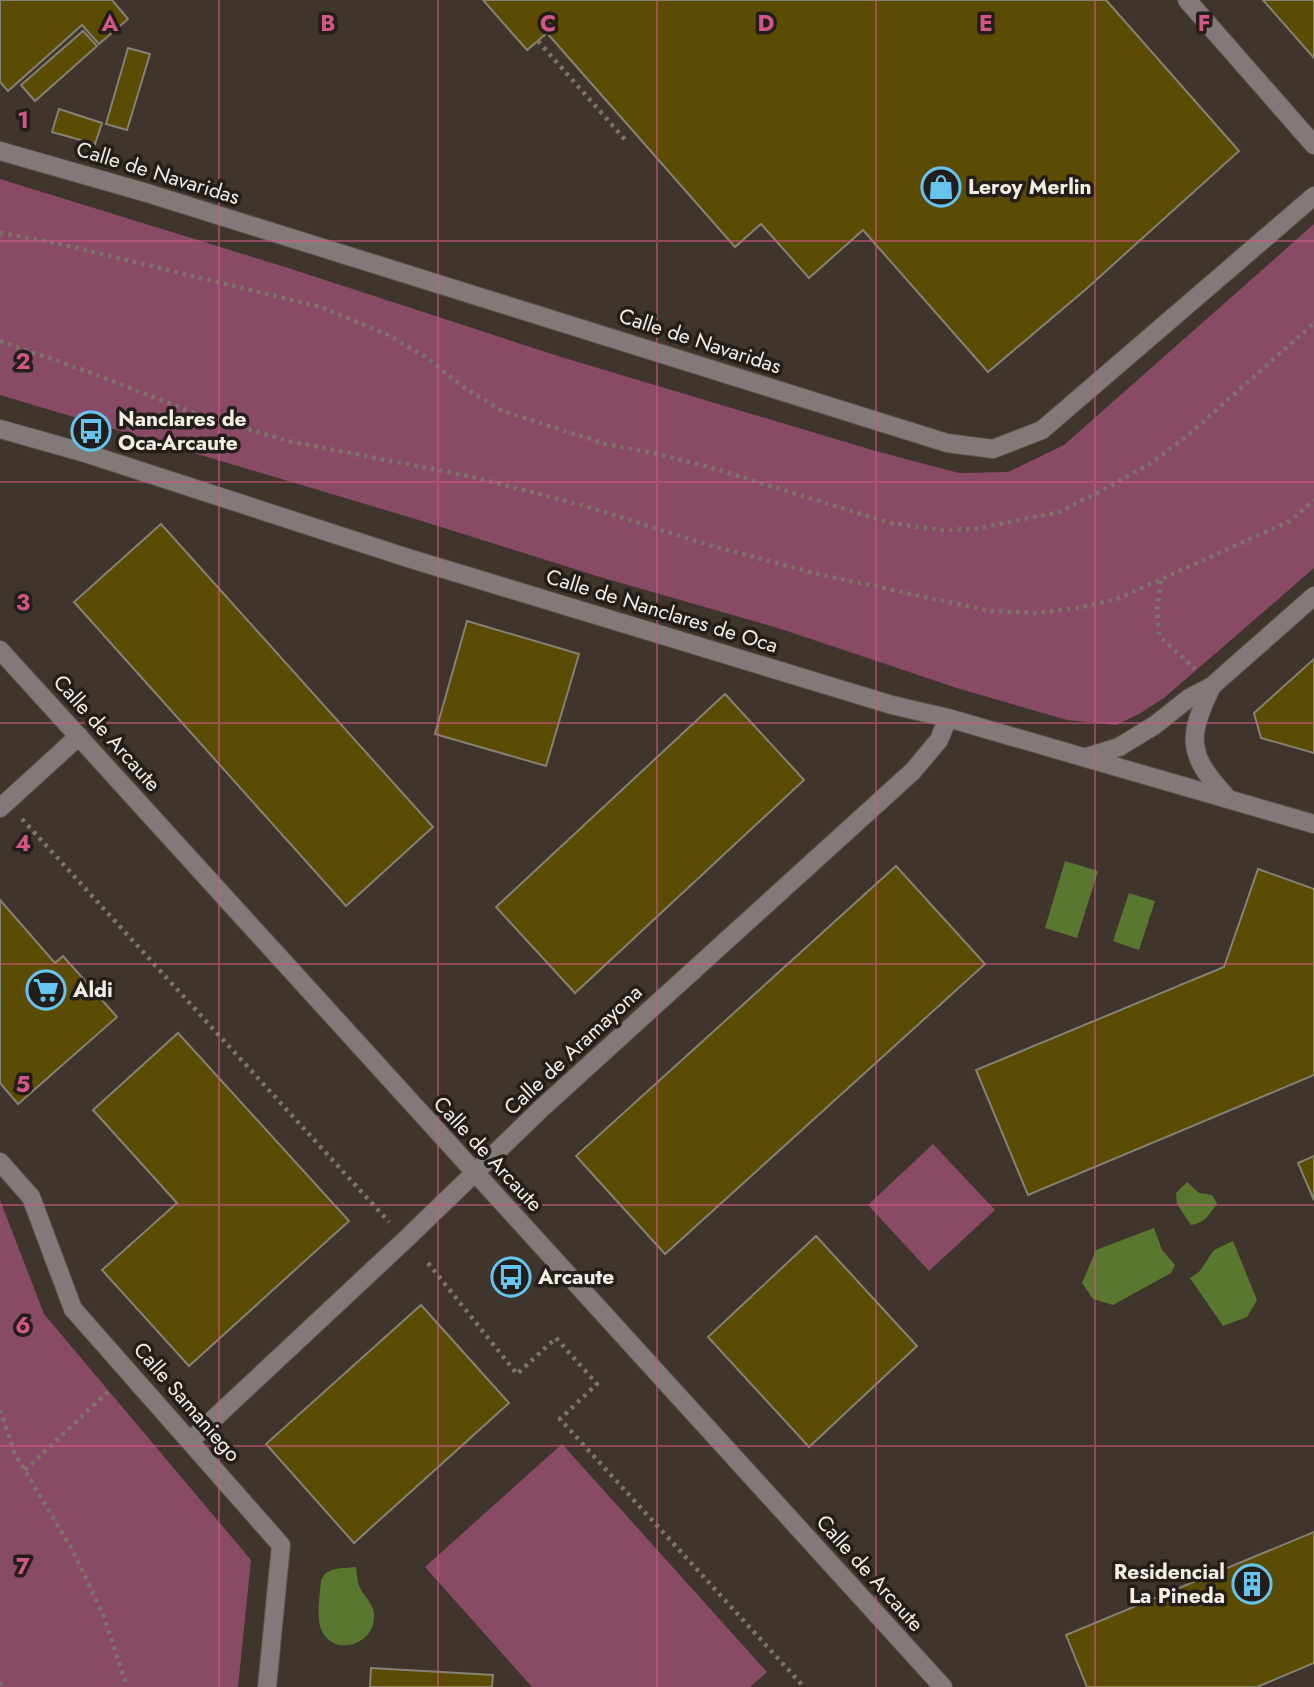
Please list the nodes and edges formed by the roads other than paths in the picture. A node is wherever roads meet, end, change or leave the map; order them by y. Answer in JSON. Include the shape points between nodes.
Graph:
{"nodes":[{"id":1,"x":1188,"y":0,"type":"edge"},
{"id":2,"x":1314,"y":145,"type":"edge"},
{"id":3,"x":0,"y":150,"type":"edge"},
{"id":4,"x":1314,"y":196,"type":"edge"},
{"id":5,"x":0,"y":429,"type":"edge"},
{"id":6,"x":1314,"y":596,"type":"edge"},
{"id":7,"x":0,"y":650,"type":"edge"},
{"id":8,"x":1212,"y":686,"type":"junction"},
{"id":9,"x":948,"y":718,"type":"junction"},
{"id":10,"x":79,"y":736,"type":"junction"},
{"id":11,"x":1086,"y":758,"type":"junction"},
{"id":12,"x":1226,"y":797,"type":"junction"},
{"id":13,"x":3,"y":805,"type":"edge"},
{"id":14,"x":1314,"y":824,"type":"edge"},
{"id":15,"x":0,"y":1163,"type":"edge"},
{"id":16,"x":475,"y":1174,"type":"junction"},
{"id":17,"x":191,"y":1440,"type":"junction"},
{"id":18,"x":267,"y":1687,"type":"edge"},
{"id":19,"x":943,"y":1687,"type":"edge"}],
"edges":[{"from":1,"to":2,"type":"street"},
{"from":3,"to":4,"type":"street","name":"Calle de Navaridas","via":[[947,443],[993,450],[1042,430]]},
{"from":5,"to":9,"type":"street","name":"Calle de Nanclares de Oca","via":[[408,558]]},
{"from":6,"to":8,"type":"street"},
{"from":7,"to":10,"type":"street","name":"Calle de Arcaute"},
{"from":8,"to":11,"type":"street","via":[[1119,747]]},
{"from":8,"to":12,"type":"street","via":[[1196,720],[1194,738],[1197,758]]},
{"from":9,"to":11,"type":"street","name":"Calle de Nanclares de Oca"},
{"from":9,"to":16,"type":"street","name":"Calle de Aramayona","via":[[939,740],[913,771]]},
{"from":10,"to":13,"type":"street"},
{"from":10,"to":16,"type":"street","name":"Calle de Arcaute"},
{"from":11,"to":12,"type":"street","name":"Calle de Nanclares de Oca"},
{"from":12,"to":14,"type":"street","name":"Calle de Nanclares de Oca"},
{"from":15,"to":17,"type":"street","name":"Calle Samaniego","via":[[31,1197],[73,1309]]},
{"from":16,"to":17,"type":"street","name":"Calle de Aramayona"},
{"from":16,"to":19,"type":"street","name":"Calle de Arcaute"},
{"from":17,"to":18,"type":"street","name":"Calle Samaniego","via":[[281,1545]]}]}
